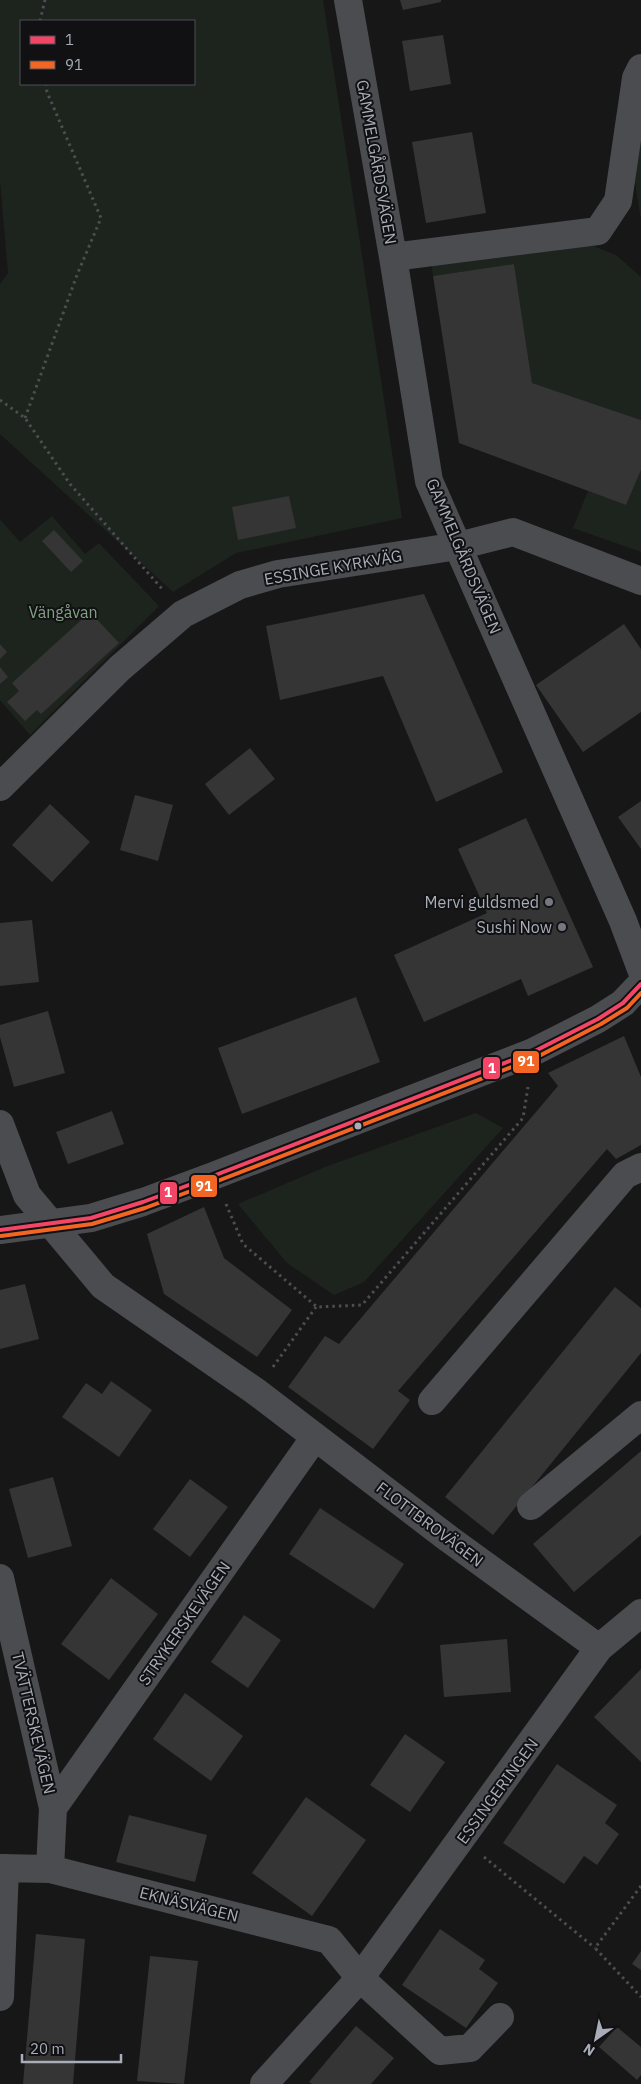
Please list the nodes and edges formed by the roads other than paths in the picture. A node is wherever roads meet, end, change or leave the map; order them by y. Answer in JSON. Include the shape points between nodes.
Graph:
{"nodes":[{"id":1,"x":348,"y":0,"type":"edge"},
{"id":2,"x":641,"y":68,"type":"edge"},
{"id":3,"x":393,"y":258,"type":"junction"},
{"id":4,"x":458,"y":546,"type":"junction"},
{"id":5,"x":641,"y":580,"type":"edge"},
{"id":6,"x":0,"y":787,"type":"edge"},
{"id":7,"x":641,"y":969,"type":"edge"},
{"id":8,"x":641,"y":984,"type":"edge"},
{"id":9,"x":0,"y":1124,"type":"edge"},
{"id":10,"x":641,"y":1167,"type":"edge"},
{"id":11,"x":50,"y":1225,"type":"junction"},
{"id":12,"x":0,"y":1230,"type":"edge"},
{"id":13,"x":432,"y":1401,"type":"dead end"},
{"id":14,"x":641,"y":1415,"type":"edge"},
{"id":15,"x":315,"y":1437,"type":"junction"},
{"id":16,"x":531,"y":1506,"type":"dead end"},
{"id":17,"x":0,"y":1578,"type":"edge"},
{"id":18,"x":641,"y":1613,"type":"edge"},
{"id":19,"x":599,"y":1648,"type":"junction"},
{"id":20,"x":53,"y":1808,"type":"junction"},
{"id":21,"x":3,"y":1868,"type":"edge"},
{"id":22,"x":50,"y":1869,"type":"junction"},
{"id":23,"x":360,"y":1978,"type":"junction"},
{"id":24,"x":0,"y":1997,"type":"edge"},
{"id":25,"x":500,"y":2017,"type":"dead end"},
{"id":26,"x":264,"y":2084,"type":"edge"}],
"edges":[{"from":1,"to":3,"type":"street","name":"GAMMELGÅRDSVÄGEN"},
{"from":2,"to":3,"type":"street","via":[[636,78],[618,201],[598,231]]},
{"from":3,"to":4,"type":"street","name":"GAMMELGÅRDSVÄGEN","via":[[429,481]]},
{"from":4,"to":5,"type":"street","name":"ESSINGE KYRKVÄG","via":[[513,532]]},
{"from":4,"to":6,"type":"street","name":"ESSINGE KYRKVÄG","via":[[278,574],[240,585],[183,614],[120,668]]},
{"from":4,"to":7,"type":"street","name":"GAMMELGÅRDSVÄGEN"},
{"from":8,"to":11,"type":"street","via":[[623,1003],[598,1019],[533,1052],[143,1202],[91,1218]]},
{"from":9,"to":11,"type":"street","name":"FLOTTBROVÄGEN","via":[[27,1195]]},
{"from":10,"to":13,"type":"street","via":[[625,1175]]},
{"from":11,"to":12,"type":"street"},
{"from":11,"to":15,"type":"street","name":"FLOTTBROVÄGEN","via":[[103,1286],[256,1391]]},
{"from":14,"to":16,"type":"street"},
{"from":15,"to":19,"type":"street","name":"FLOTTBROVÄGEN"},
{"from":15,"to":20,"type":"street","name":"STRYKERSKEVÄGEN"},
{"from":17,"to":20,"type":"street","name":"TVÄTTERSKEVÄGEN"},
{"from":18,"to":19,"type":"street","name":"ESSINGERINGEN"},
{"from":19,"to":23,"type":"street","name":"ESSINGERINGEN"},
{"from":20,"to":22,"type":"street","name":"TVÄTTERSKEVÄGEN"},
{"from":21,"to":22,"type":"street","name":"EKNÄSVÄGEN"},
{"from":21,"to":24,"type":"street"},
{"from":22,"to":23,"type":"street","name":"EKNÄSVÄGEN","via":[[329,1940]]},
{"from":23,"to":25,"type":"street","via":[[440,2051],[470,2048]]},
{"from":23,"to":26,"type":"street","name":"ESSINGERINGEN"}]}
